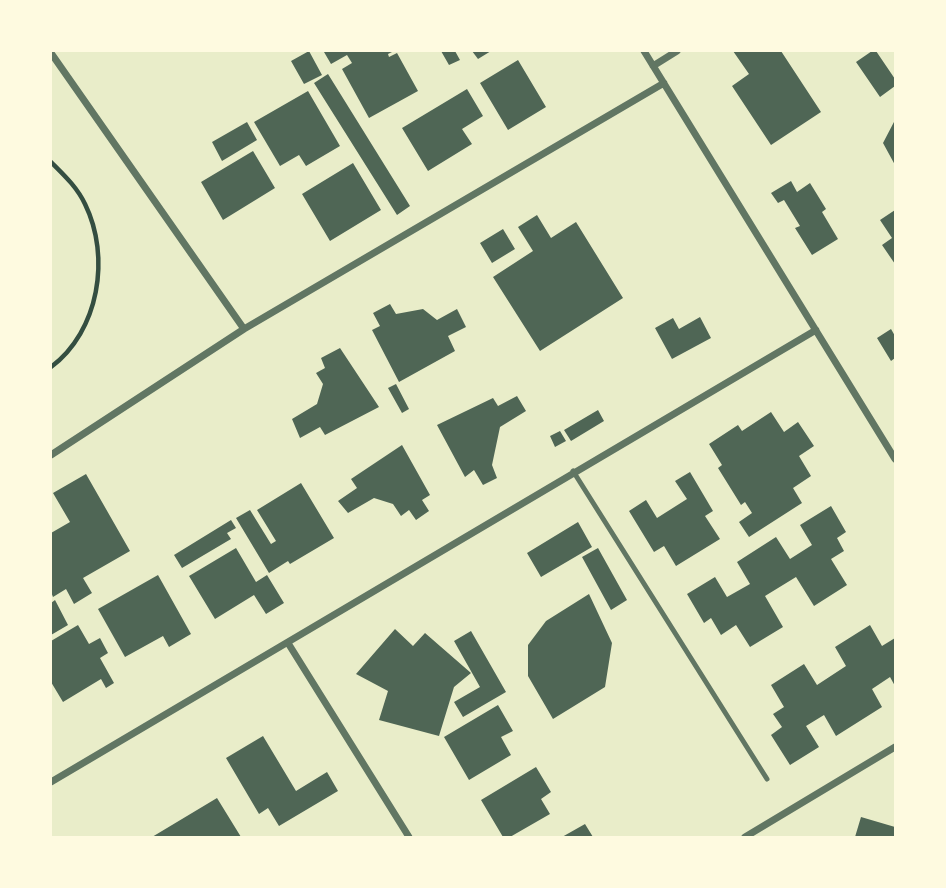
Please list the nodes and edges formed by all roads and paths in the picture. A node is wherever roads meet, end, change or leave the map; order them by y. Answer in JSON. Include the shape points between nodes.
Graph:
{"nodes":[{"id":1,"x":644,"y":51,"type":"edge"},
{"id":2,"x":677,"y":51,"type":"edge"},
{"id":3,"x":51,"y":53,"type":"edge"},
{"id":4,"x":653,"y":66,"type":"junction"},
{"id":5,"x":664,"y":83,"type":"junction"},
{"id":6,"x":51,"y":162,"type":"edge"},
{"id":7,"x":244,"y":330,"type":"junction"},
{"id":8,"x":816,"y":330,"type":"junction"},
{"id":9,"x":51,"y":367,"type":"edge"},
{"id":10,"x":51,"y":456,"type":"edge"},
{"id":11,"x":895,"y":459,"type":"edge"},
{"id":12,"x":573,"y":471,"type":"junction"},
{"id":13,"x":288,"y":642,"type":"junction"},
{"id":14,"x":895,"y":747,"type":"edge"},
{"id":15,"x":767,"y":779,"type":"dead end"},
{"id":16,"x":51,"y":782,"type":"edge"},
{"id":17,"x":409,"y":837,"type":"edge"},
{"id":18,"x":745,"y":837,"type":"edge"}],
"edges":[{"from":1,"to":4,"type":"street"},
{"from":2,"to":4,"type":"street"},
{"from":3,"to":7,"type":"street"},
{"from":4,"to":5,"type":"street"},
{"from":5,"to":7,"type":"street"},
{"from":5,"to":8,"type":"street"},
{"from":6,"to":9,"type":"path","via":[[85,204],[98,265],[86,322]]},
{"from":7,"to":10,"type":"street"},
{"from":8,"to":11,"type":"street"},
{"from":8,"to":12,"type":"street"},
{"from":12,"to":13,"type":"street"},
{"from":12,"to":15,"type":"lane"},
{"from":13,"to":16,"type":"street"},
{"from":13,"to":17,"type":"street"},
{"from":14,"to":18,"type":"street"}]}
